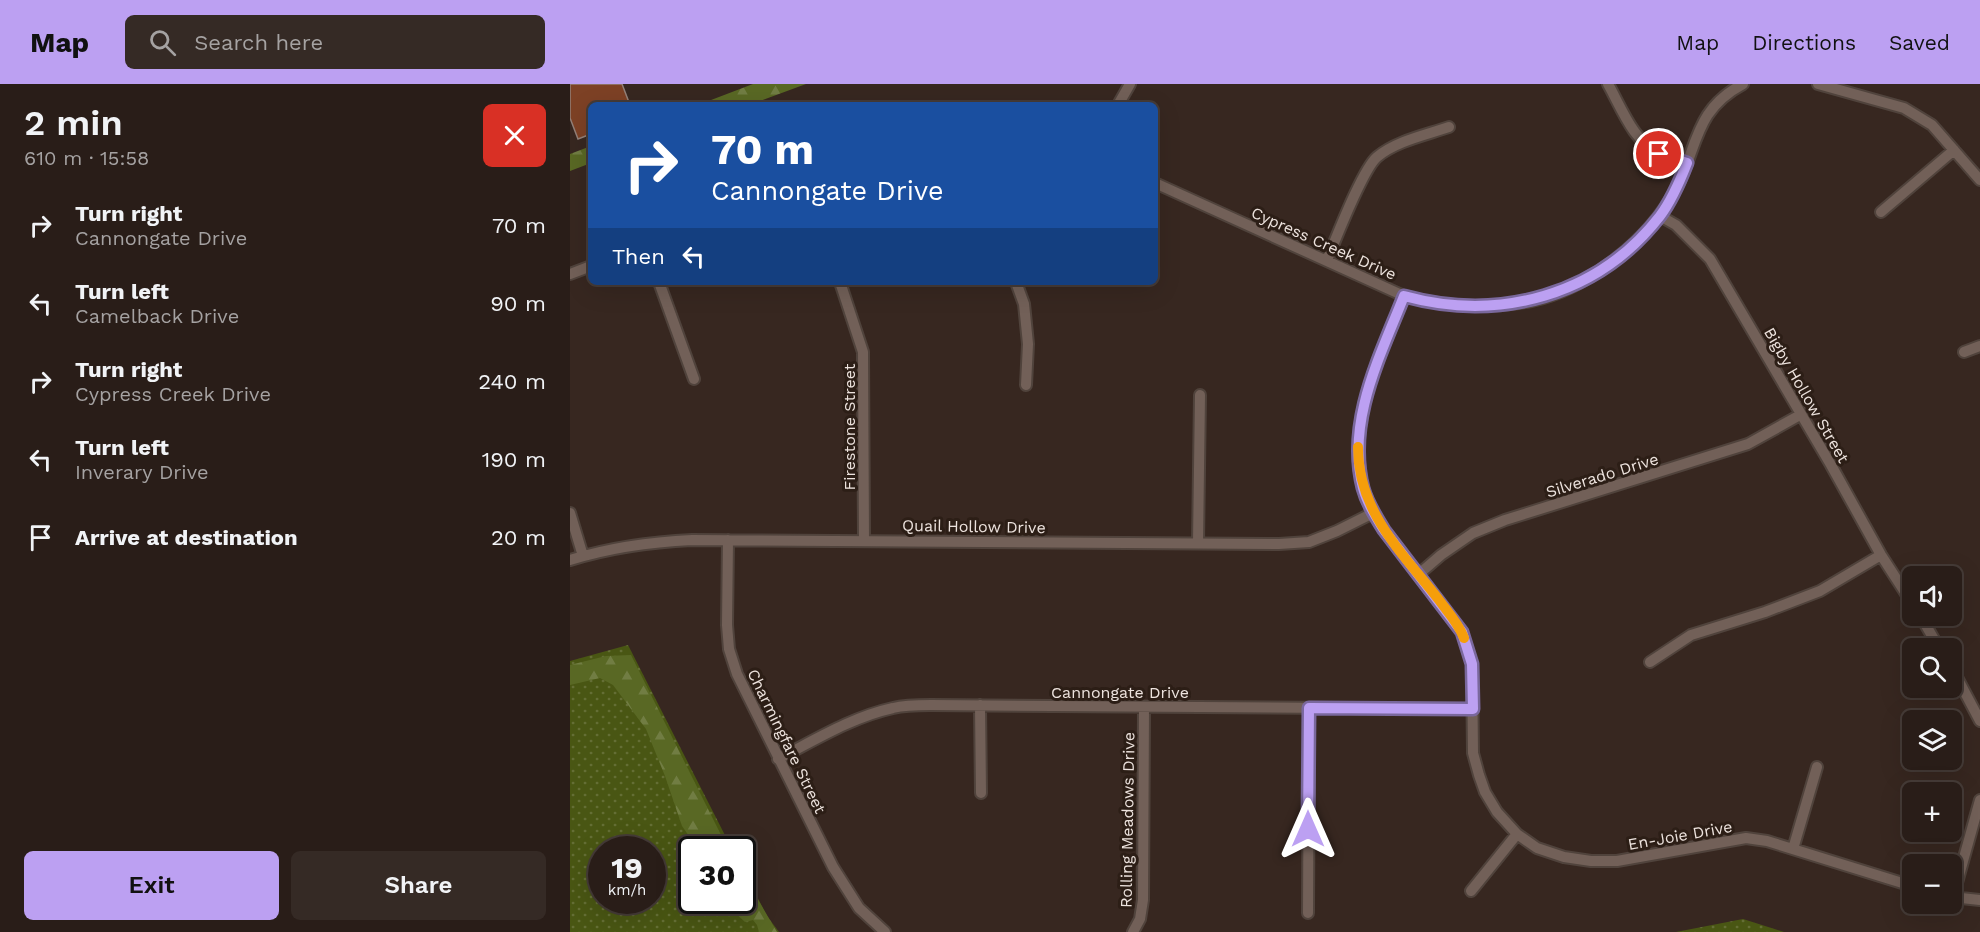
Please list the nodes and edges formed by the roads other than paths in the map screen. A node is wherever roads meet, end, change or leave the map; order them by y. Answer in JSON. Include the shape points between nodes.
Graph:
{"nodes":[{"id":1,"x":1130,"y":84,"type":"edge"},
{"id":2,"x":1608,"y":84,"type":"edge"},
{"id":3,"x":1743,"y":84,"type":"edge"},
{"id":4,"x":1818,"y":84,"type":"edge"},
{"id":5,"x":1120,"y":102,"type":"edge"},
{"id":6,"x":1449,"y":127,"type":"dead end"},
{"id":7,"x":1954,"y":150,"type":"junction"},
{"id":8,"x":1687,"y":163,"type":"junction"},
{"id":9,"x":1980,"y":180,"type":"edge"},
{"id":10,"x":1158,"y":184,"type":"edge"},
{"id":11,"x":1881,"y":212,"type":"dead end"},
{"id":12,"x":1660,"y":216,"type":"junction"},
{"id":13,"x":1327,"y":260,"type":"junction"},
{"id":14,"x":588,"y":267,"type":"edge"},
{"id":15,"x":570,"y":274,"type":"edge"},
{"id":16,"x":659,"y":285,"type":"edge"},
{"id":17,"x":841,"y":285,"type":"edge"},
{"id":18,"x":1017,"y":285,"type":"edge"},
{"id":19,"x":1404,"y":296,"type":"junction"},
{"id":20,"x":1980,"y":346,"type":"edge"},
{"id":21,"x":1964,"y":352,"type":"dead end"},
{"id":22,"x":694,"y":379,"type":"dead end"},
{"id":23,"x":1026,"y":385,"type":"dead end"},
{"id":24,"x":1200,"y":395,"type":"dead end"},
{"id":25,"x":1800,"y":414,"type":"junction"},
{"id":26,"x":570,"y":513,"type":"edge"},
{"id":27,"x":1373,"y":513,"type":"junction"},
{"id":28,"x":728,"y":540,"type":"junction"},
{"id":29,"x":864,"y":540,"type":"junction"},
{"id":30,"x":1198,"y":543,"type":"junction"},
{"id":31,"x":1881,"y":555,"type":"junction"},
{"id":32,"x":583,"y":556,"type":"junction"},
{"id":33,"x":570,"y":560,"type":"edge"},
{"id":34,"x":1419,"y":574,"type":"junction"},
{"id":35,"x":1902,"y":588,"type":"edge"},
{"id":36,"x":1650,"y":662,"type":"dead end"},
{"id":37,"x":1962,"y":687,"type":"edge"},
{"id":38,"x":980,"y":705,"type":"junction"},
{"id":39,"x":1144,"y":707,"type":"junction"},
{"id":40,"x":1309,"y":708,"type":"junction"},
{"id":41,"x":1473,"y":709,"type":"junction"},
{"id":42,"x":1980,"y":720,"type":"edge"},
{"id":43,"x":778,"y":759,"type":"junction"},
{"id":44,"x":1817,"y":766,"type":"dead end"},
{"id":45,"x":981,"y":793,"type":"dead end"},
{"id":46,"x":1980,"y":800,"type":"edge"},
{"id":47,"x":1517,"y":834,"type":"junction"},
{"id":48,"x":1793,"y":849,"type":"junction"},
{"id":49,"x":1962,"y":862,"type":"edge"},
{"id":50,"x":1902,"y":883,"type":"edge"},
{"id":51,"x":1471,"y":891,"type":"dead end"},
{"id":52,"x":1962,"y":898,"type":"edge"},
{"id":53,"x":1980,"y":900,"type":"edge"},
{"id":54,"x":1308,"y":913,"type":"dead end"},
{"id":55,"x":885,"y":932,"type":"edge"},
{"id":56,"x":1133,"y":932,"type":"edge"}],
"edges":[{"from":1,"to":5,"type":"street"},
{"from":2,"to":8,"type":"street","via":[[1646,144],[1659,154]]},
{"from":3,"to":8,"type":"street","name":"Cypress Creek Drive","via":[[1728,92],[1708,113]]},
{"from":4,"to":7,"type":"street","via":[[1904,108],[1932,125]]},
{"from":6,"to":13,"type":"street","via":[[1376,158],[1362,180]]},
{"from":7,"to":9,"type":"street"},
{"from":7,"to":11,"type":"street"},
{"from":8,"to":12,"type":"street","name":"Cypress Creek Drive"},
{"from":10,"to":13,"type":"street","name":"Cypress Creek Drive"},
{"from":12,"to":19,"type":"street","name":"Cypress Creek Drive","via":[[1638,241],[1587,279],[1533,300],[1460,306]]},
{"from":12,"to":25,"type":"street","name":"Bigby Hollow Street","via":[[1676,225],[1710,259]]},
{"from":13,"to":19,"type":"street","name":"Cypress Creek Drive"},
{"from":14,"to":15,"type":"street"},
{"from":16,"to":22,"type":"street"},
{"from":17,"to":29,"type":"street","name":"Firestone Street","via":[[863,352]]},
{"from":18,"to":23,"type":"street","via":[[1024,304],[1028,344]]},
{"from":19,"to":27,"type":"street","name":"En-Joie Drive","via":[[1365,394],[1361,420],[1358,464]]},
{"from":20,"to":21,"type":"street"},
{"from":24,"to":30,"type":"street"},
{"from":25,"to":31,"type":"street","name":"Bigby Hollow Street"},
{"from":25,"to":34,"type":"street","name":"Silverado Drive","via":[[1749,444],[1473,533]]},
{"from":26,"to":32,"type":"street"},
{"from":27,"to":30,"type":"street","name":"Quail Hollow Drive","via":[[1309,542]]},
{"from":27,"to":34,"type":"street","name":"En-Joie Drive"},
{"from":28,"to":29,"type":"street","name":"Quail Hollow Drive"},
{"from":28,"to":32,"type":"street","name":"Quail Hollow Drive","via":[[648,542]]},
{"from":28,"to":43,"type":"street","name":"Charmingfare Street","via":[[729,649]]},
{"from":29,"to":30,"type":"street","name":"Quail Hollow Drive"},
{"from":31,"to":35,"type":"street","name":"Bigby Hollow Street"},
{"from":31,"to":36,"type":"street","via":[[1820,591],[1691,635]]},
{"from":32,"to":33,"type":"street","name":"Quail Hollow Drive"},
{"from":34,"to":41,"type":"street","name":"En-Joie Drive","via":[[1462,632],[1472,664]]},
{"from":37,"to":42,"type":"street"},
{"from":38,"to":39,"type":"street","name":"Cannongate Drive"},
{"from":38,"to":43,"type":"street","name":"Cannongate Drive","via":[[896,707],[842,726]]},
{"from":38,"to":45,"type":"street"},
{"from":39,"to":40,"type":"street","name":"Cannongate Drive"},
{"from":39,"to":56,"type":"street","name":"Rolling Meadows Drive","via":[[1143,900]]},
{"from":40,"to":41,"type":"street","name":"Cannongate Drive"},
{"from":40,"to":54,"type":"street"},
{"from":41,"to":47,"type":"street","name":"En-Joie Drive","via":[[1473,753],[1479,775],[1497,812]]},
{"from":43,"to":55,"type":"street","name":"Charmingfare Street","via":[[845,887],[859,908]]},
{"from":44,"to":48,"type":"street"},
{"from":46,"to":49,"type":"street"},
{"from":47,"to":48,"type":"street","name":"En-Joie Drive","via":[[1537,848],[1591,861],[1617,861],[1746,838]]},
{"from":47,"to":51,"type":"street"},
{"from":48,"to":50,"type":"street","name":"En-Joie Drive"},
{"from":52,"to":53,"type":"street"}]}
